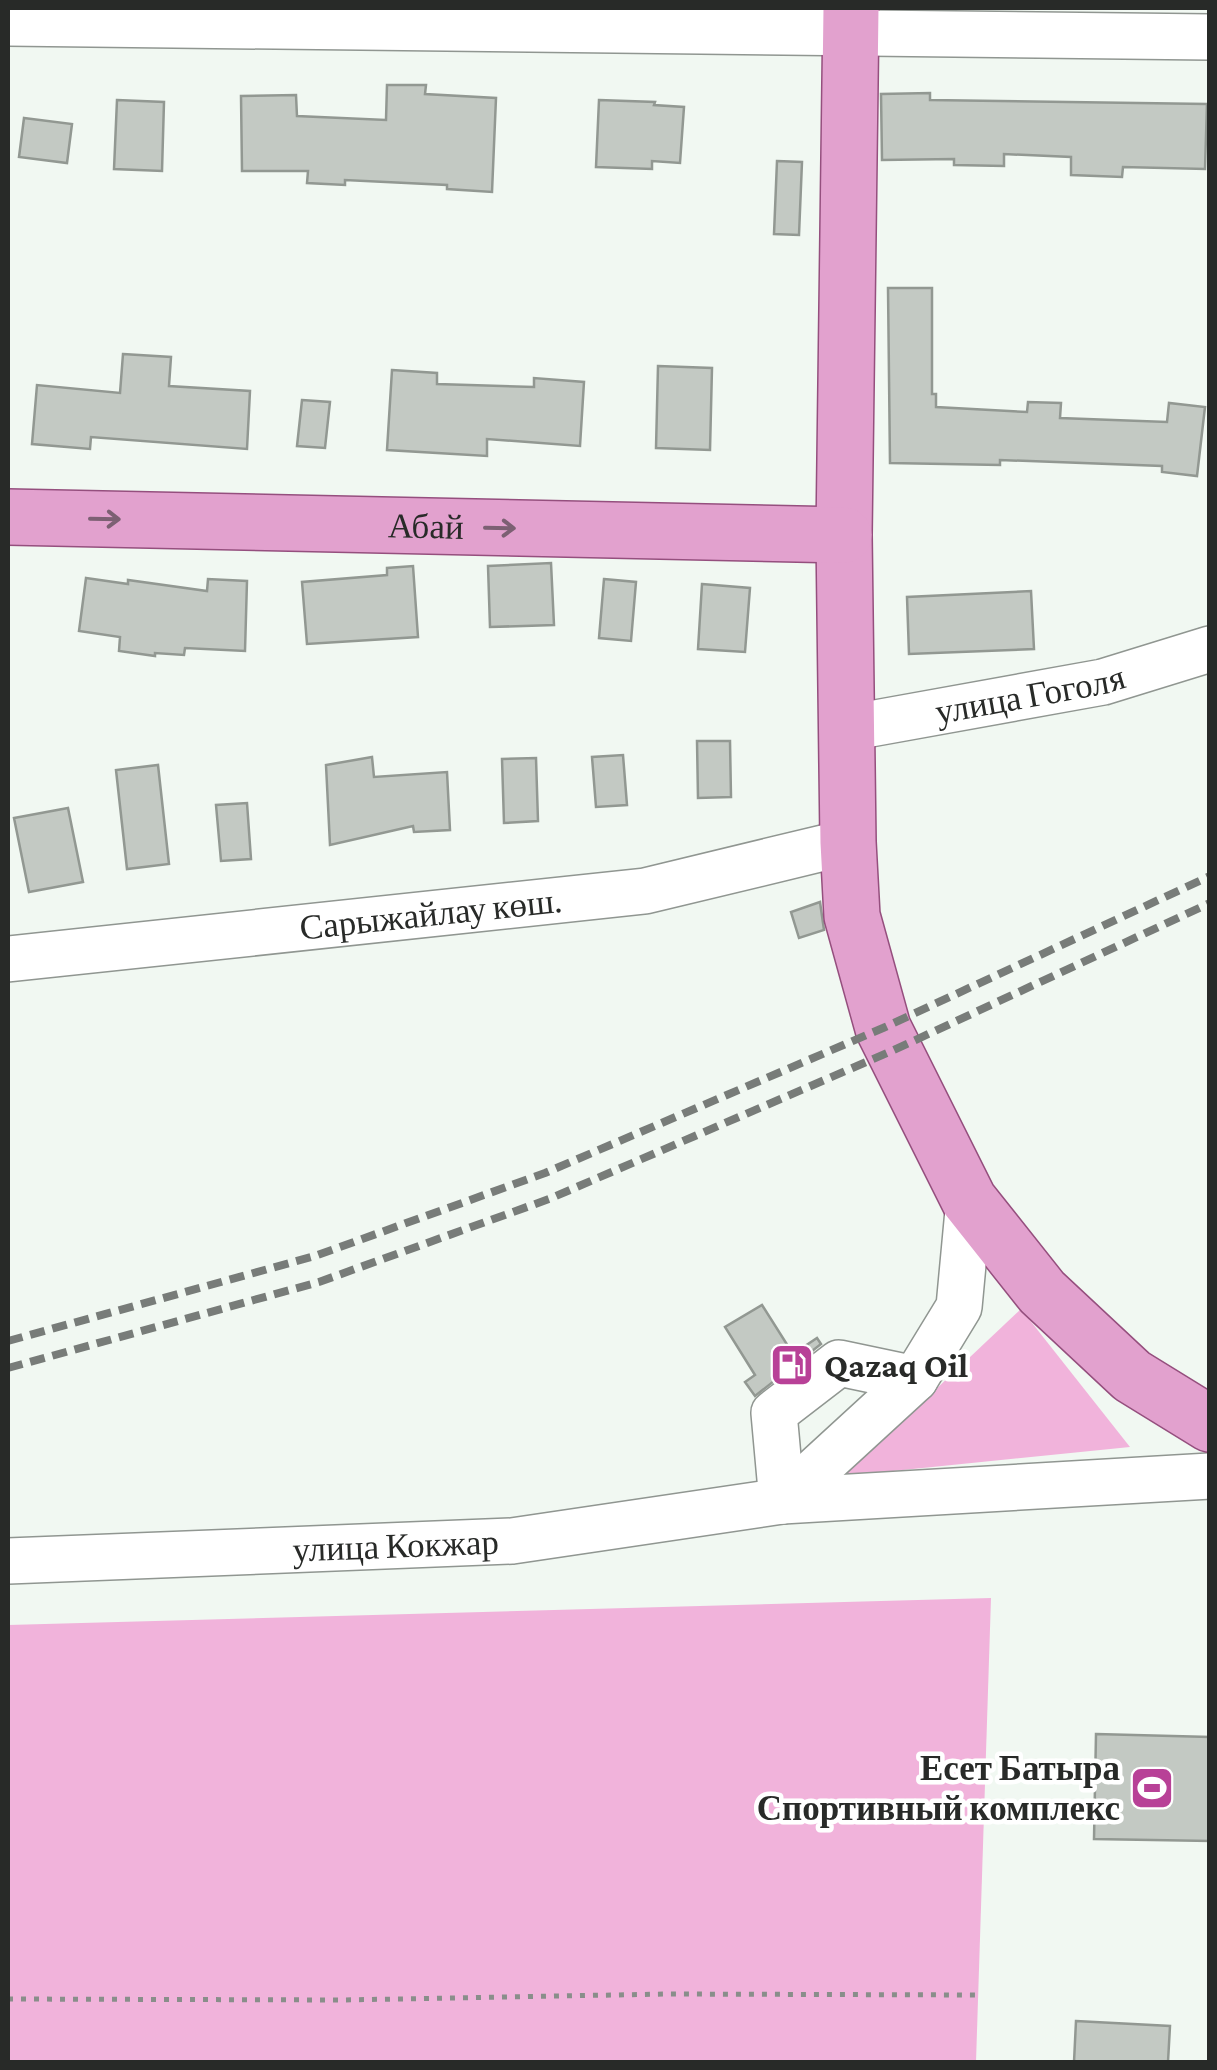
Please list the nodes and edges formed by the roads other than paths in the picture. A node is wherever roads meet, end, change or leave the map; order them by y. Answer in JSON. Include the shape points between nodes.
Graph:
{"nodes":[{"id":1,"x":851,"y":20,"type":"edge"},
{"id":2,"x":8,"y":23,"type":"edge"},
{"id":3,"x":1210,"y":37,"type":"edge"},
{"id":4,"x":8,"y":517,"type":"edge"},
{"id":5,"x":844,"y":535,"type":"junction"},
{"id":6,"x":1210,"y":649,"type":"edge"},
{"id":7,"x":848,"y":728,"type":"junction"},
{"id":8,"x":848,"y":842,"type":"junction"},
{"id":9,"x":8,"y":959,"type":"edge"},
{"id":10,"x":969,"y":1200,"type":"junction"},
{"id":11,"x":915,"y":1379,"type":"junction"},
{"id":12,"x":1210,"y":1424,"type":"edge"},
{"id":13,"x":1210,"y":1476,"type":"edge"},
{"id":14,"x":782,"y":1501,"type":"junction"},
{"id":15,"x":8,"y":1561,"type":"edge"}],
"edges":[{"from":1,"to":2,"type":"street"},
{"from":1,"to":3,"type":"street"},
{"from":1,"to":5,"type":"main road"},
{"from":4,"to":5,"type":"main road","name":"Абай","one_way":true},
{"from":5,"to":7,"type":"main road"},
{"from":6,"to":7,"type":"street","name":"улица Гоголя","via":[[1104,682]]},
{"from":7,"to":8,"type":"main road"},
{"from":8,"to":9,"type":"street","name":"Сарыжайлау көш.","via":[[644,892]]},
{"from":8,"to":10,"type":"main road","via":[[852,916],[883,1028]]},
{"from":10,"to":11,"type":"street","via":[[959,1308]]},
{"from":10,"to":12,"type":"main road","via":[[1042,1292],[1132,1376]]},
{"from":11,"to":14,"type":"street"},
{"from":11,"to":14,"type":"street","via":[[839,1363],[774,1413]]},
{"from":13,"to":14,"type":"street","name":"улица Кокжар"},
{"from":14,"to":15,"type":"street","name":"улица Кокжар","via":[[512,1541]]}]}
